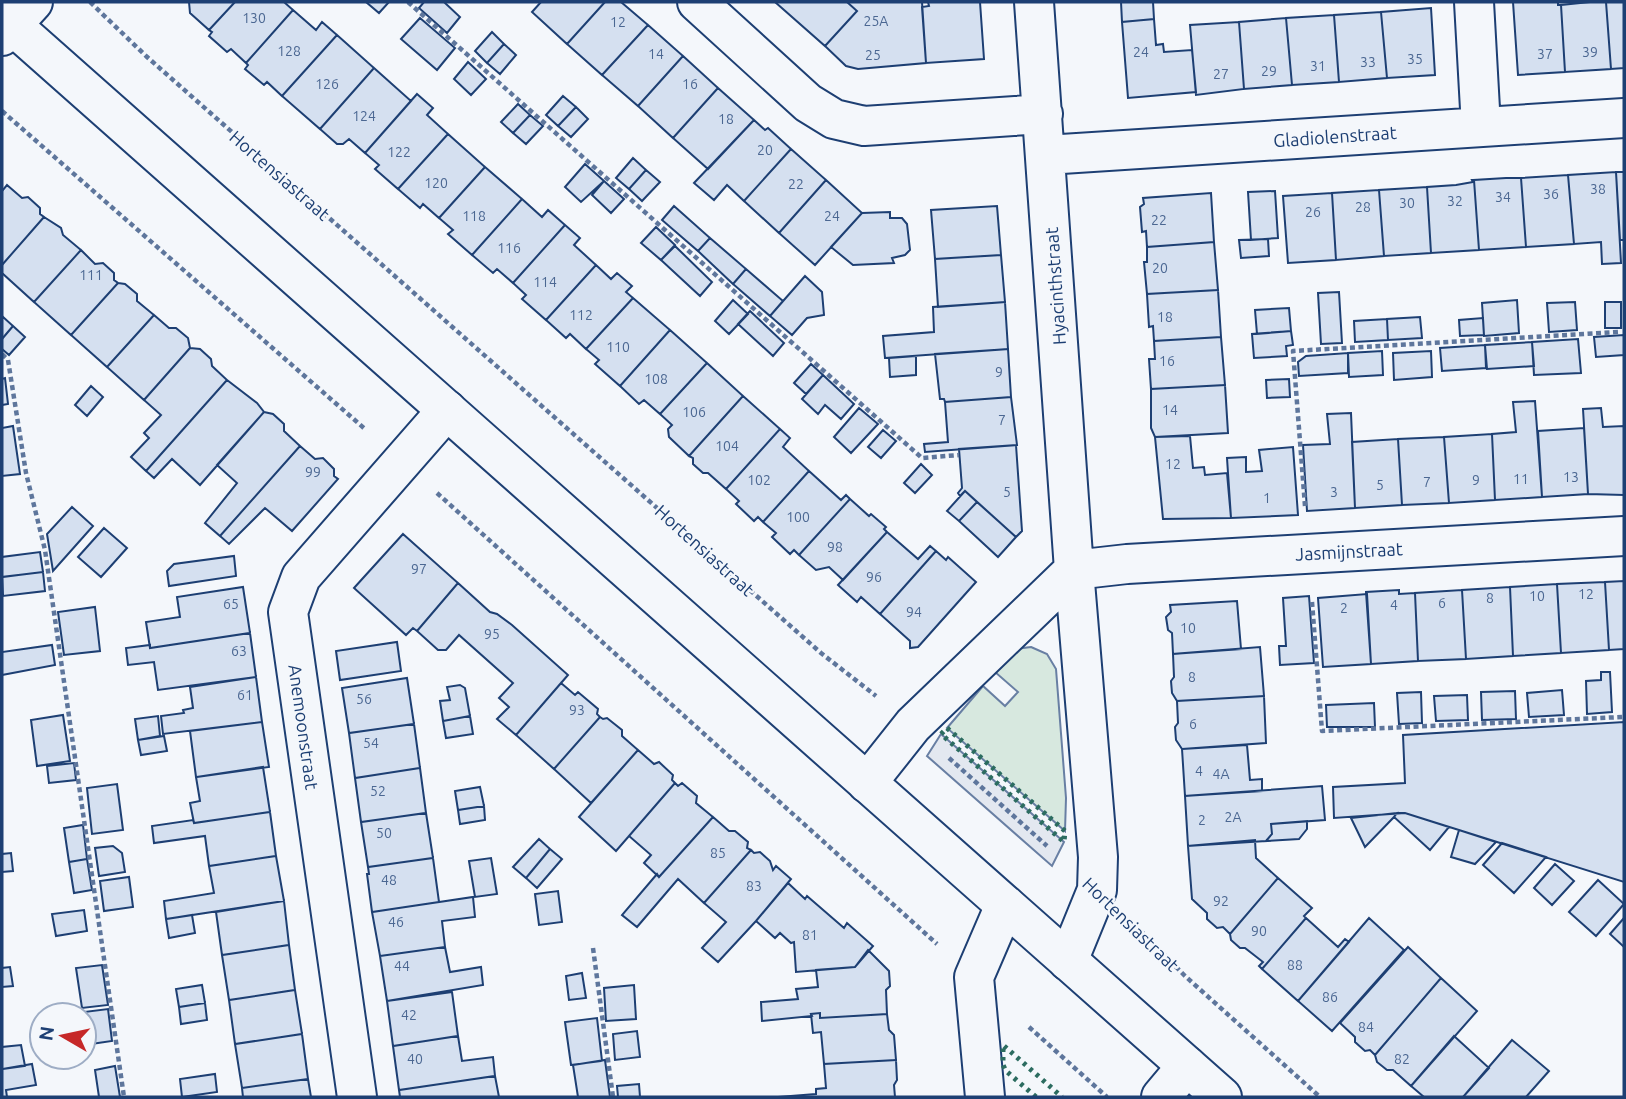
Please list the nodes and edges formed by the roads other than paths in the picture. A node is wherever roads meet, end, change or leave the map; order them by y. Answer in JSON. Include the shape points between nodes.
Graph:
{"nodes":[{"id":1,"x":697,"y":2,"type":"edge"},
{"id":2,"x":1034,"y":2,"type":"edge"},
{"id":3,"x":1474,"y":2,"type":"edge"},
{"id":4,"x":10,"y":19,"type":"edge"},
{"id":5,"x":1043,"y":114,"type":"junction"},
{"id":6,"x":1624,"y":118,"type":"edge"},
{"id":7,"x":1481,"y":127,"type":"junction"},
{"id":8,"x":1046,"y":155,"type":"junction"},
{"id":9,"x":447,"y":410,"type":"junction"},
{"id":10,"x":1624,"y":536,"type":"edge"},
{"id":11,"x":1074,"y":570,"type":"junction"},
{"id":12,"x":867,"y":783,"type":"junction"},
{"id":13,"x":1005,"y":905,"type":"junction"},
{"id":14,"x":1068,"y":961,"type":"junction"},
{"id":15,"x":1187,"y":1066,"type":"junction"},
{"id":16,"x":357,"y":1097,"type":"edge"},
{"id":17,"x":985,"y":1097,"type":"edge"},
{"id":18,"x":1160,"y":1097,"type":"edge"},
{"id":19,"x":1222,"y":1097,"type":"edge"}],
"edges":[{"from":1,"to":5,"type":"street","via":[[808,103],[834,119],[864,126]]},
{"from":2,"to":5,"type":"street","name":"Hyacinthstraat"},
{"from":3,"to":7,"type":"street"},
{"from":4,"to":9,"type":"street"},
{"from":5,"to":8,"type":"street","name":"Hyacinthstraat"},
{"from":6,"to":7,"type":"street","name":"Gladiolenstraat"},
{"from":7,"to":8,"type":"street","name":"Gladiolenstraat"},
{"from":8,"to":11,"type":"street","name":"Hyacinthstraat"},
{"from":9,"to":12,"type":"street"},
{"from":9,"to":16,"type":"street","name":"Anemoonstraat","via":[[301,577],[288,611]]},
{"from":10,"to":11,"type":"street","name":"Jasmijnstraat"},
{"from":11,"to":12,"type":"street","via":[[913,725]]},
{"from":11,"to":14,"type":"street","name":"Hyacinthstraat","via":[[1098,857],[1097,890]]},
{"from":12,"to":13,"type":"street"},
{"from":13,"to":14,"type":"street"},
{"from":13,"to":17,"type":"street","via":[[974,977]]},
{"from":14,"to":15,"type":"street"},
{"from":15,"to":18,"type":"street"},
{"from":15,"to":19,"type":"street"}]}
